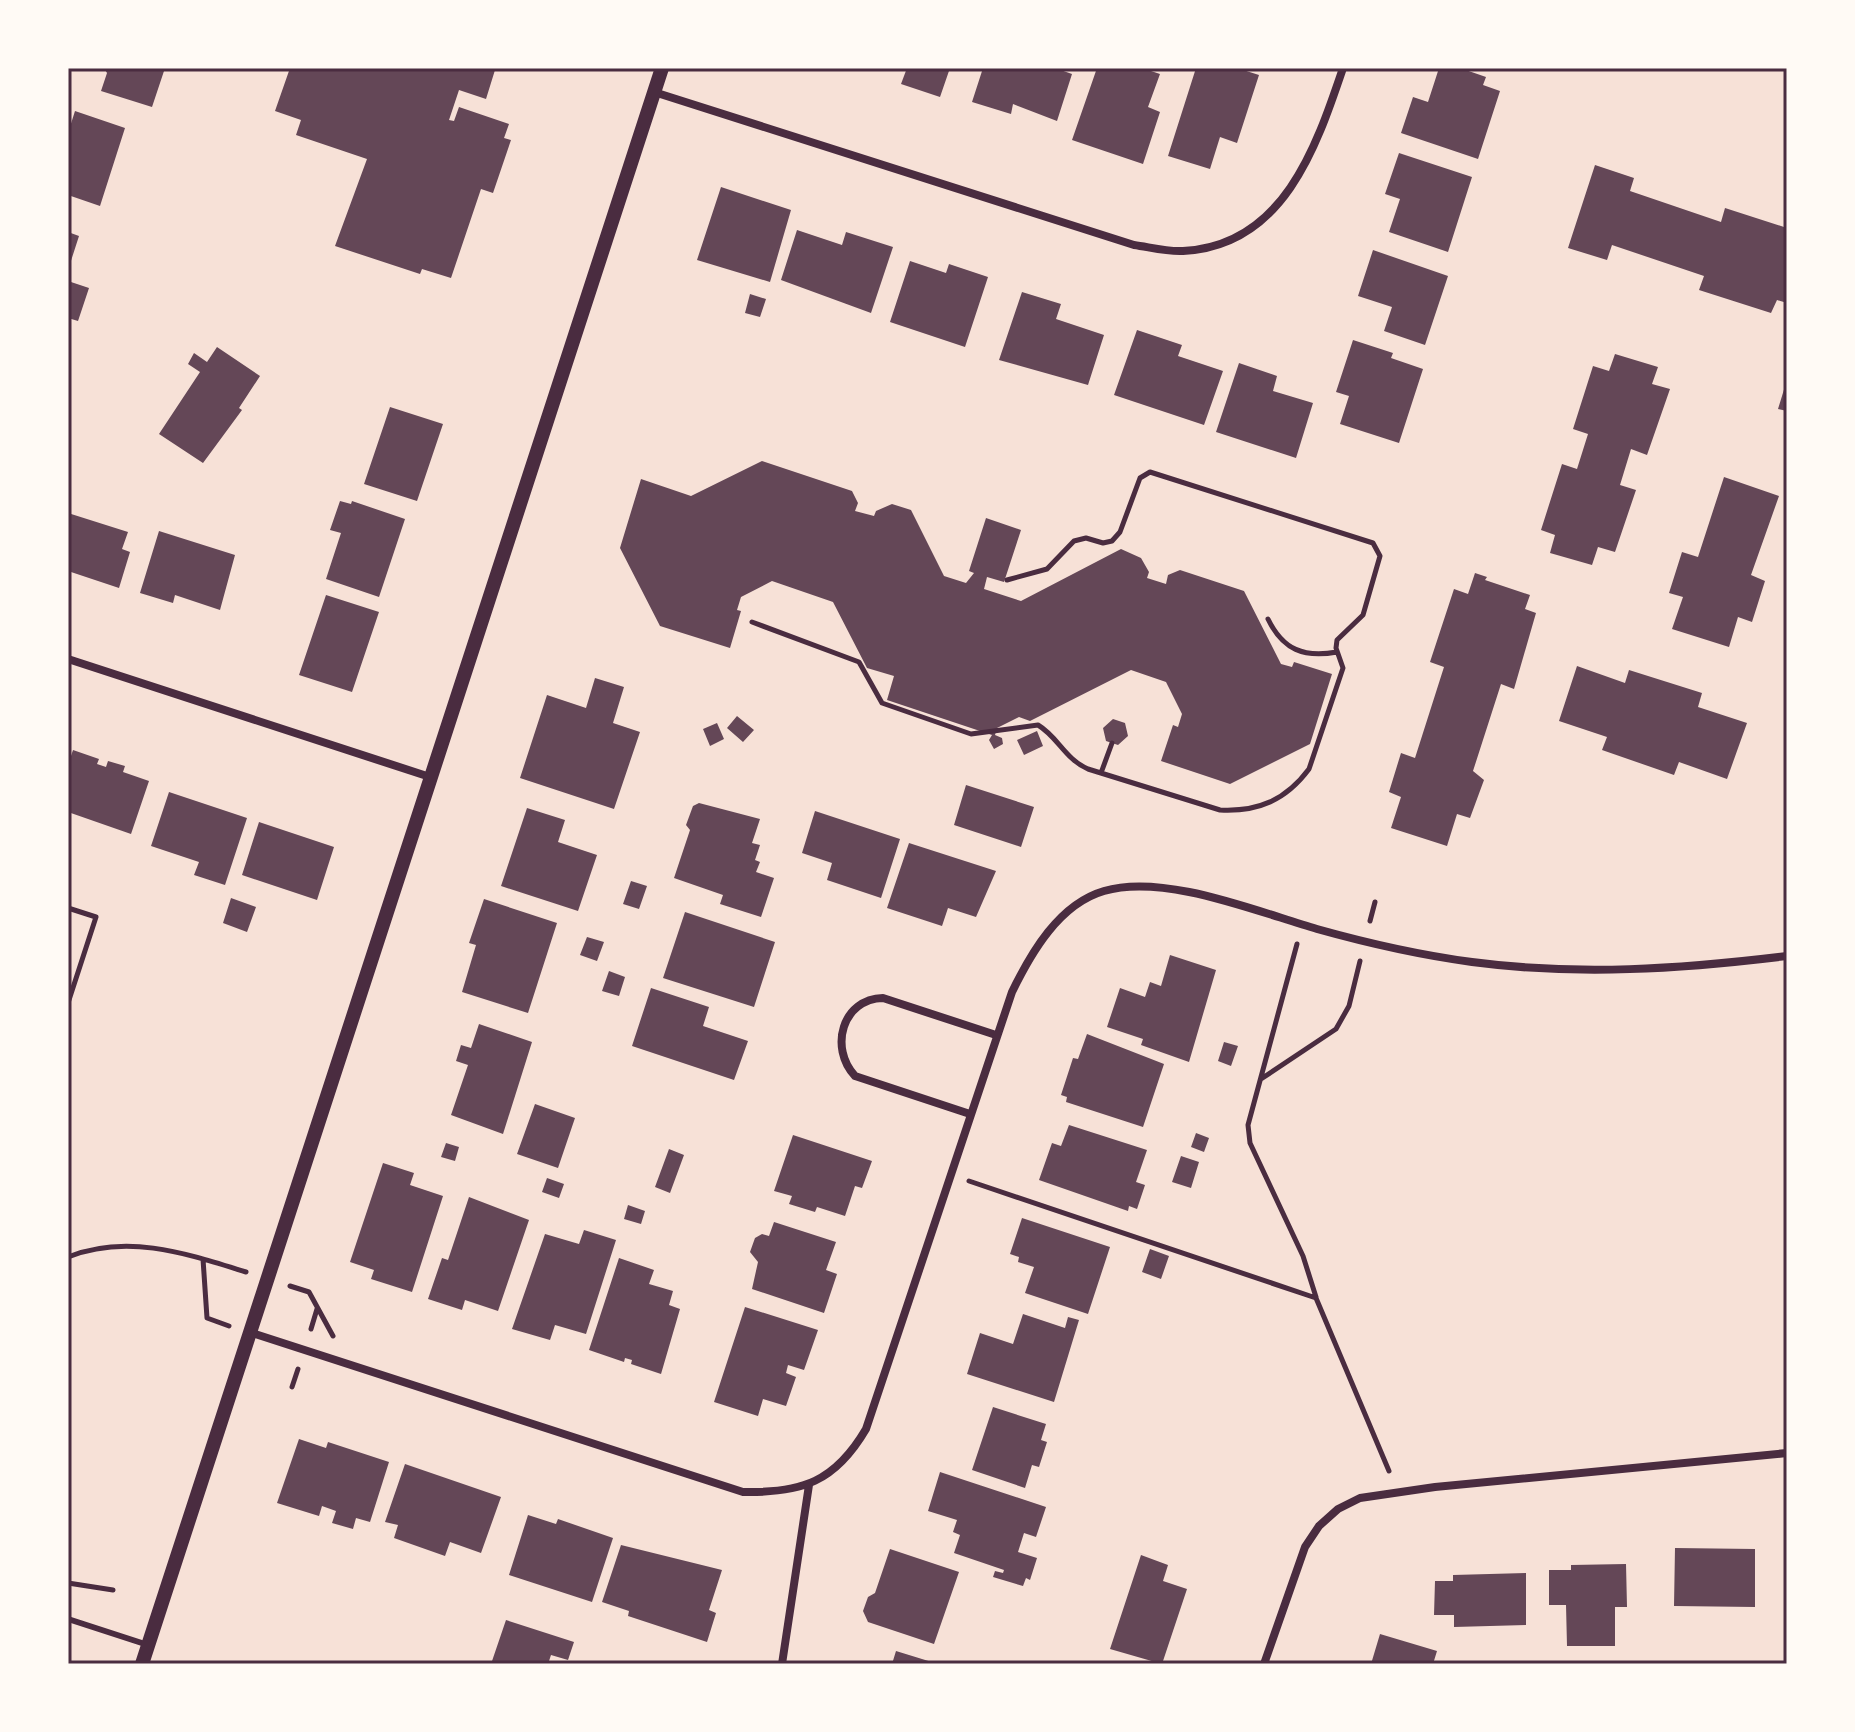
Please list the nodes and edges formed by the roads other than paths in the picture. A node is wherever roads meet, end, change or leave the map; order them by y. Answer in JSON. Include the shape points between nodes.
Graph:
{"nodes":[{"id":1,"x":662,"y":68,"type":"edge"},
{"id":2,"x":1343,"y":68,"type":"edge"},
{"id":3,"x":654,"y":92,"type":"junction"},
{"id":4,"x":68,"y":659,"type":"edge"},
{"id":5,"x":430,"y":777,"type":"junction"},
{"id":6,"x":1787,"y":956,"type":"edge"},
{"id":7,"x":996,"y":1035,"type":"junction"},
{"id":8,"x":970,"y":1114,"type":"junction"},
{"id":9,"x":249,"y":1332,"type":"junction"},
{"id":10,"x":1787,"y":1453,"type":"edge"},
{"id":11,"x":809,"y":1485,"type":"junction"},
{"id":12,"x":68,"y":1619,"type":"edge"},
{"id":13,"x":148,"y":1645,"type":"junction"},
{"id":14,"x":142,"y":1664,"type":"edge"},
{"id":15,"x":782,"y":1664,"type":"edge"},
{"id":16,"x":1264,"y":1664,"type":"edge"}],
"edges":[{"from":1,"to":3,"type":"street"},
{"from":2,"to":3,"type":"street","via":[[1317,147],[1297,183],[1266,215],[1227,242],[1182,252],[1134,245]]},
{"from":3,"to":5,"type":"street"},
{"from":4,"to":5,"type":"street"},
{"from":5,"to":9,"type":"street"},
{"from":6,"to":7,"type":"street","via":[[1688,968],[1587,971],[1472,962],[1189,893],[1138,887],[1103,891],[1072,909],[1037,948]]},
{"from":7,"to":8,"type":"street"},
{"from":7,"to":8,"type":"street","via":[[883,998],[856,1008],[842,1027],[844,1060],[855,1076]]},
{"from":8,"to":11,"type":"street","via":[[866,1429],[852,1454]]},
{"from":9,"to":11,"type":"street","via":[[743,1492]]},
{"from":9,"to":13,"type":"street"},
{"from":10,"to":16,"type":"street","via":[[1393,1491],[1349,1503],[1319,1526],[1305,1547]]},
{"from":11,"to":15,"type":"street"},
{"from":12,"to":13,"type":"lane"},
{"from":13,"to":14,"type":"street"}]}
